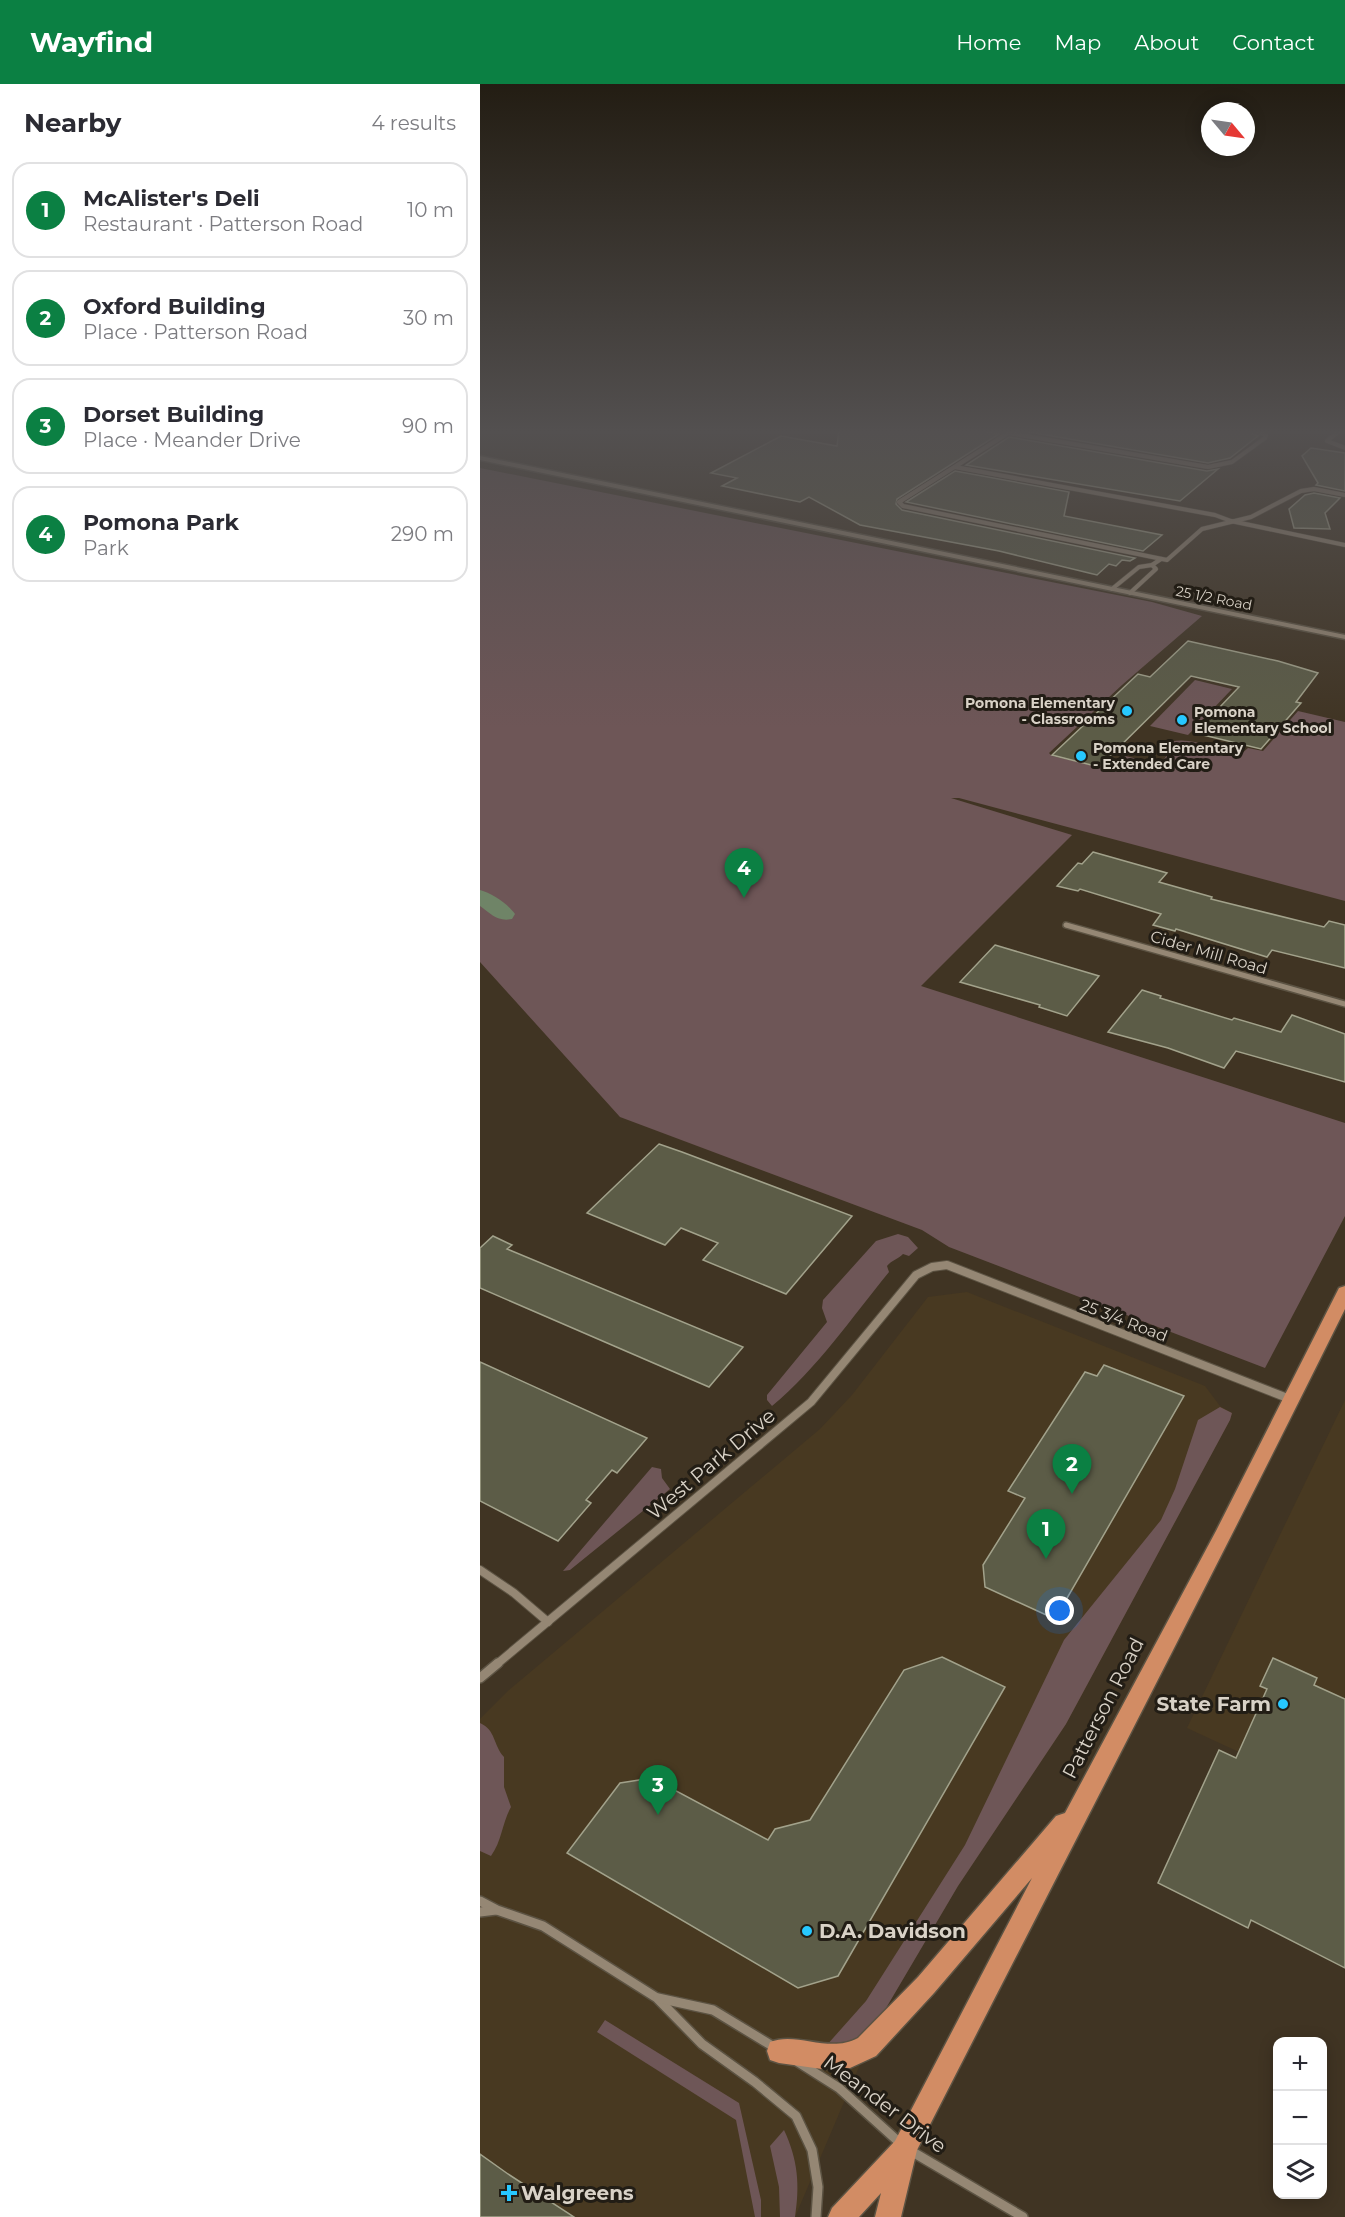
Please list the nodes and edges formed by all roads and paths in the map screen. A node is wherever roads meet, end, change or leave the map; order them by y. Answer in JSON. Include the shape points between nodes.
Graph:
{"nodes":[{"id":1,"x":825,"y":530,"type":"edge"},
{"id":2,"x":1018,"y":530,"type":"edge"},
{"id":3,"x":1201,"y":530,"type":"edge"},
{"id":4,"x":1273,"y":530,"type":"edge"},
{"id":5,"x":1345,"y":544,"type":"edge"},
{"id":6,"x":1161,"y":559,"type":"junction"},
{"id":7,"x":1152,"y":565,"type":"junction"},
{"id":8,"x":1112,"y":589,"type":"junction"},
{"id":9,"x":1130,"y":593,"type":"junction"},
{"id":10,"x":1345,"y":637,"type":"edge"},
{"id":11,"x":1066,"y":925,"type":"dead end"},
{"id":12,"x":1345,"y":1004,"type":"edge"},
{"id":13,"x":947,"y":1265,"type":"joint"},
{"id":14,"x":1345,"y":1292,"type":"edge"},
{"id":15,"x":1291,"y":1400,"type":"junction"},
{"id":16,"x":480,"y":1570,"type":"edge"},
{"id":17,"x":548,"y":1622,"type":"junction"},
{"id":18,"x":480,"y":1678,"type":"edge"},
{"id":19,"x":1082,"y":1803,"type":"junction"},
{"id":20,"x":480,"y":1901,"type":"edge"},
{"id":21,"x":497,"y":1910,"type":"junction"},
{"id":22,"x":480,"y":1912,"type":"edge"},
{"id":23,"x":657,"y":1998,"type":"junction"},
{"id":24,"x":779,"y":2051,"type":"junction"},
{"id":25,"x":906,"y":2147,"type":"junction"},
{"id":26,"x":816,"y":2217,"type":"edge"},
{"id":27,"x":841,"y":2217,"type":"edge"},
{"id":28,"x":888,"y":2217,"type":"edge"},
{"id":29,"x":1023,"y":2217,"type":"edge"}],
"edges":[{"from":1,"to":8,"type":"street","name":"25 1/2 Road"},
{"from":2,"to":6,"type":"street"},
{"from":3,"to":6,"type":"street","via":[[1167,560]]},
{"from":4,"to":5,"type":"street"},
{"from":6,"to":7,"type":"street"},
{"from":7,"to":8,"type":"street","via":[[1139,567]]},
{"from":7,"to":9,"type":"street","via":[[1156,569]]},
{"from":8,"to":9,"type":"street","name":"25 1/2 Road"},
{"from":9,"to":10,"type":"street","name":"25 1/2 Road"},
{"from":11,"to":12,"type":"street","name":"Cider Mill Road"},
{"from":13,"to":15,"type":"street","name":"25 3/4 Road"},
{"from":13,"to":17,"type":"street","name":"West Park Drive","via":[[916,1275],[811,1402]]},
{"from":14,"to":15,"type":"main road","name":"Patterson Road"},
{"from":15,"to":19,"type":"main road","name":"Patterson Road"},
{"from":16,"to":17,"type":"street"},
{"from":17,"to":18,"type":"street","name":"West Park Drive"},
{"from":19,"to":24,"type":"main road","via":[[926,1985],[867,2047],[850,2056]]},
{"from":19,"to":25,"type":"main road","name":"Patterson Road"},
{"from":20,"to":21,"type":"street","name":"Meander Drive"},
{"from":21,"to":22,"type":"street","name":"Meander Drive"},
{"from":21,"to":23,"type":"street","name":"Meander Drive","via":[[543,1926]]},
{"from":23,"to":24,"type":"street","name":"Meander Drive","via":[[713,2010]]},
{"from":23,"to":26,"type":"street","name":"Meander Drive","via":[[702,2044],[796,2115],[812,2150],[818,2187]]},
{"from":24,"to":25,"type":"street","name":"Meander Drive","via":[[839,2088]]},
{"from":25,"to":27,"type":"main road","name":"Patterson Road"},
{"from":25,"to":28,"type":"main road","name":"Patterson Road"},
{"from":25,"to":29,"type":"street","name":"Meander Drive"}]}
